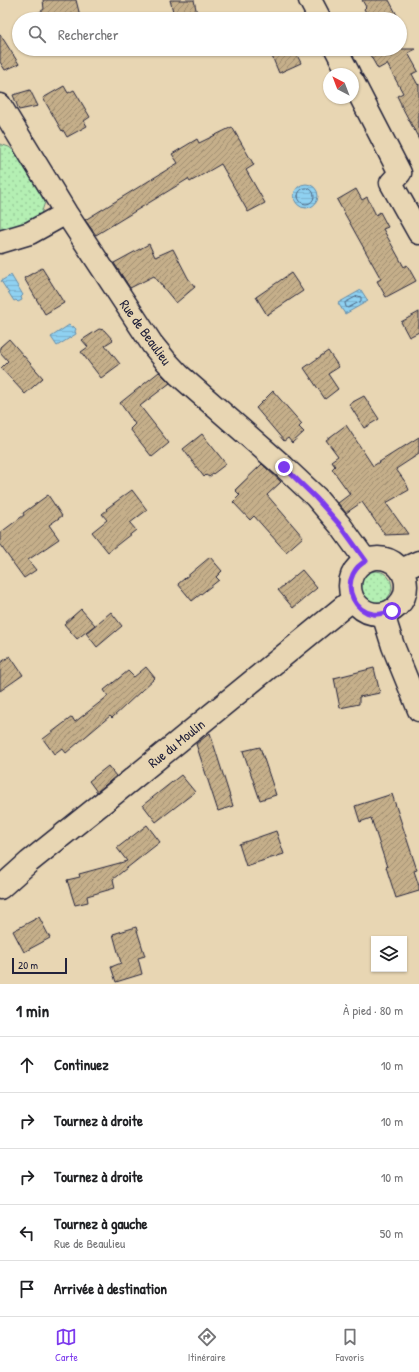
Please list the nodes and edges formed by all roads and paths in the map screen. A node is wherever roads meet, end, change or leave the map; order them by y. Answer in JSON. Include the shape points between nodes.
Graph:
{"nodes":[{"id":1,"x":310,"y":0,"type":"edge"},
{"id":2,"x":316,"y":12,"type":"edge"},
{"id":3,"x":340,"y":56,"type":"edge"},
{"id":4,"x":346,"y":68,"type":"edge"},
{"id":5,"x":359,"y":94,"type":"edge"},
{"id":6,"x":3,"y":119,"type":"edge"},
{"id":7,"x":66,"y":213,"type":"junction"},
{"id":8,"x":419,"y":233,"type":"edge"},
{"id":9,"x":0,"y":242,"type":"edge"},
{"id":10,"x":366,"y":561,"type":"junction"},
{"id":11,"x":410,"y":566,"type":"edge"},
{"id":12,"x":352,"y":599,"type":"junction"},
{"id":13,"x":383,"y":614,"type":"junction"},
{"id":14,"x":419,"y":710,"type":"edge"},
{"id":15,"x":0,"y":888,"type":"edge"}],
"edges":[{"from":1,"to":2,"type":"street"},
{"from":3,"to":4,"type":"street"},
{"from":5,"to":8,"type":"street","via":[[400,173],[391,183]]},
{"from":6,"to":7,"type":"street","name":"Rue de Beaulieu"},
{"from":7,"to":9,"type":"street","via":[[30,233]]},
{"from":7,"to":10,"type":"street","name":"Rue de Beaulieu","via":[[165,360],[316,498],[340,525]]},
{"from":10,"to":11,"type":"street","via":[[375,558],[385,559]]},
{"from":10,"to":12,"type":"street","via":[[358,566],[352,577]]},
{"from":11,"to":13,"type":"street","via":[[405,578],[404,597],[392,611]]},
{"from":12,"to":13,"type":"street","via":[[365,611]]},
{"from":12,"to":15,"type":"street","name":"Rue du Moulin"},
{"from":13,"to":14,"type":"street"}]}
